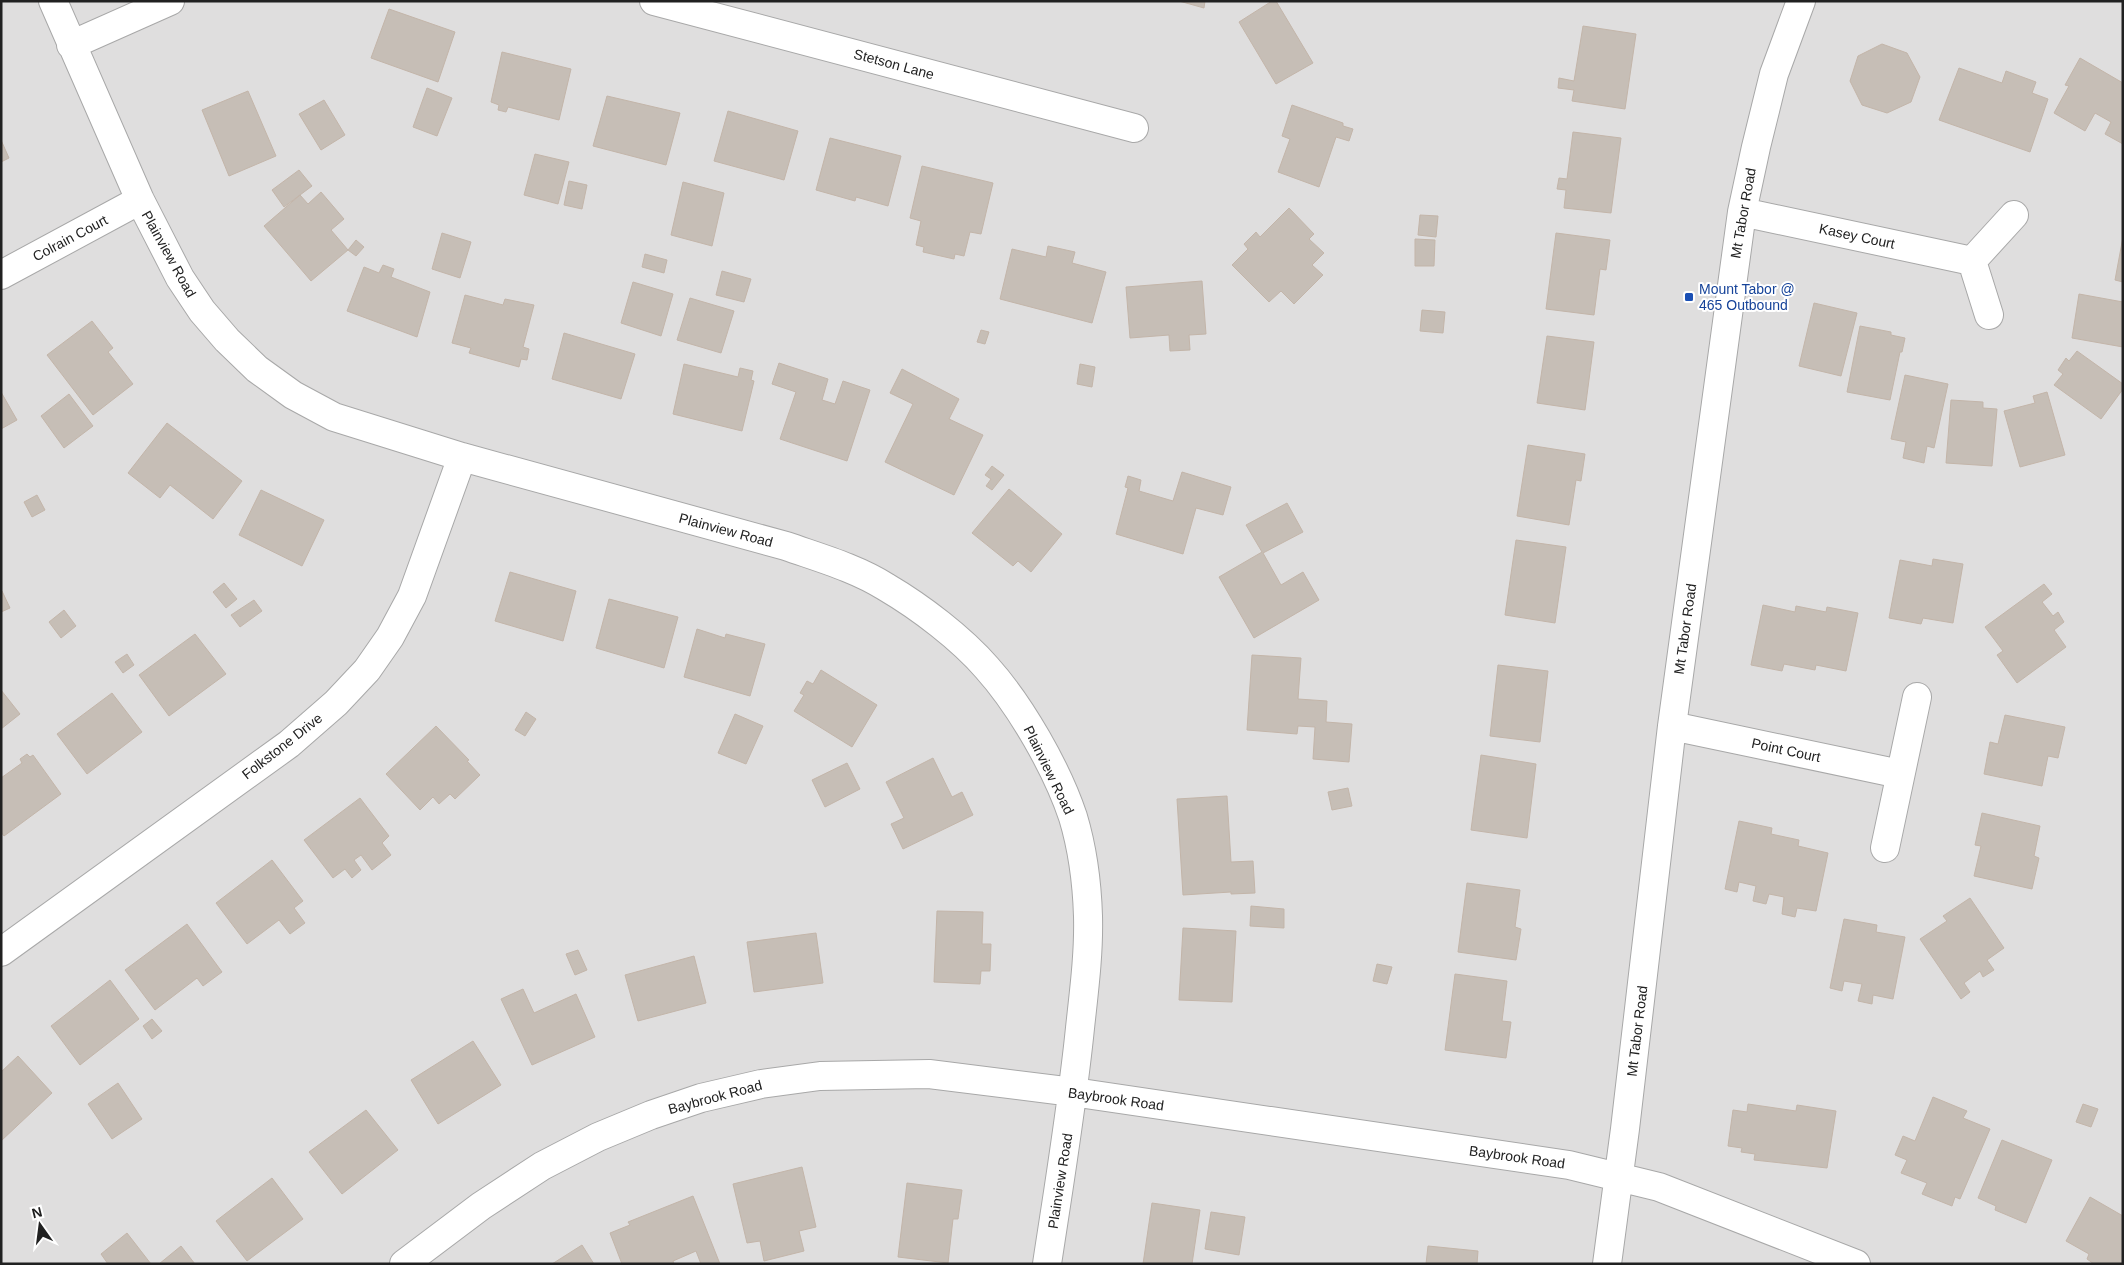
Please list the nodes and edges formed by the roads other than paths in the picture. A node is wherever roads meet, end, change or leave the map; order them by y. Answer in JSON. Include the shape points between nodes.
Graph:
{"nodes":[{"id":1,"x":53,"y":1,"type":"edge"},
{"id":2,"x":170,"y":1,"type":"edge"},
{"id":3,"x":654,"y":1,"type":"edge"},
{"id":4,"x":1801,"y":1,"type":"edge"},
{"id":5,"x":71,"y":45,"type":"junction"},
{"id":6,"x":1134,"y":128,"type":"dead end"},
{"id":7,"x":140,"y":200,"type":"junction"},
{"id":8,"x":1742,"y":212,"type":"junction"},
{"id":9,"x":2014,"y":215,"type":"dead end"},
{"id":10,"x":1972,"y":261,"type":"junction"},
{"id":11,"x":1,"y":275,"type":"edge"},
{"id":12,"x":1989,"y":315,"type":"dead end"},
{"id":13,"x":462,"y":457,"type":"junction"},
{"id":14,"x":1916,"y":697,"type":"dead end"},
{"id":15,"x":1672,"y":726,"type":"junction"},
{"id":16,"x":1900,"y":774,"type":"junction"},
{"id":17,"x":1885,"y":848,"type":"dead end"},
{"id":18,"x":1,"y":952,"type":"edge"},
{"id":19,"x":1073,"y":1092,"type":"junction"},
{"id":20,"x":1619,"y":1177,"type":"junction"},
{"id":21,"x":404,"y":1264,"type":"edge"},
{"id":22,"x":1047,"y":1264,"type":"edge"},
{"id":23,"x":1607,"y":1264,"type":"edge"},
{"id":24,"x":1856,"y":1264,"type":"edge"}],
"edges":[{"from":1,"to":5,"type":"street","name":"Plainview Road"},
{"from":2,"to":5,"type":"street"},
{"from":3,"to":6,"type":"street","name":"Stetson Lane"},
{"from":4,"to":8,"type":"street","name":"Mt Tabor Road","via":[[1774,74]]},
{"from":5,"to":7,"type":"street","name":"Plainview Road"},
{"from":7,"to":11,"type":"street","name":"Colrain Court"},
{"from":7,"to":13,"type":"street","name":"Plainview Road","via":[[180,278],[202,311],[257,369],[293,395],[334,417]]},
{"from":8,"to":10,"type":"street","name":"Kasey Court"},
{"from":8,"to":15,"type":"street","name":"Mt Tabor Road"},
{"from":9,"to":10,"type":"street"},
{"from":10,"to":12,"type":"street"},
{"from":13,"to":18,"type":"street","name":"Folkstone Drive","via":[[412,596],[390,637],[367,670],[336,703],[288,744]]},
{"from":13,"to":19,"type":"street","name":"Plainview Road","via":[[834,562],[885,586],[938,622],[987,667],[1021,714],[1054,772],[1073,818],[1082,862],[1088,915],[1086,974]]},
{"from":14,"to":16,"type":"street"},
{"from":15,"to":16,"type":"street","name":"Point Court"},
{"from":15,"to":20,"type":"street","name":"Mt Tabor Road"},
{"from":16,"to":17,"type":"street"},
{"from":19,"to":20,"type":"street","name":"Baybrook Road","via":[[1569,1165]]},
{"from":19,"to":21,"type":"street","name":"Baybrook Road","via":[[929,1074],[820,1076],[761,1084],[701,1098],[624,1126],[542,1166],[481,1206]]},
{"from":19,"to":22,"type":"street","name":"Plainview Road"},
{"from":20,"to":23,"type":"street","name":"Mt Tabor Road"},
{"from":20,"to":24,"type":"street","name":"Baybrook Road","via":[[1659,1187]]}]}
